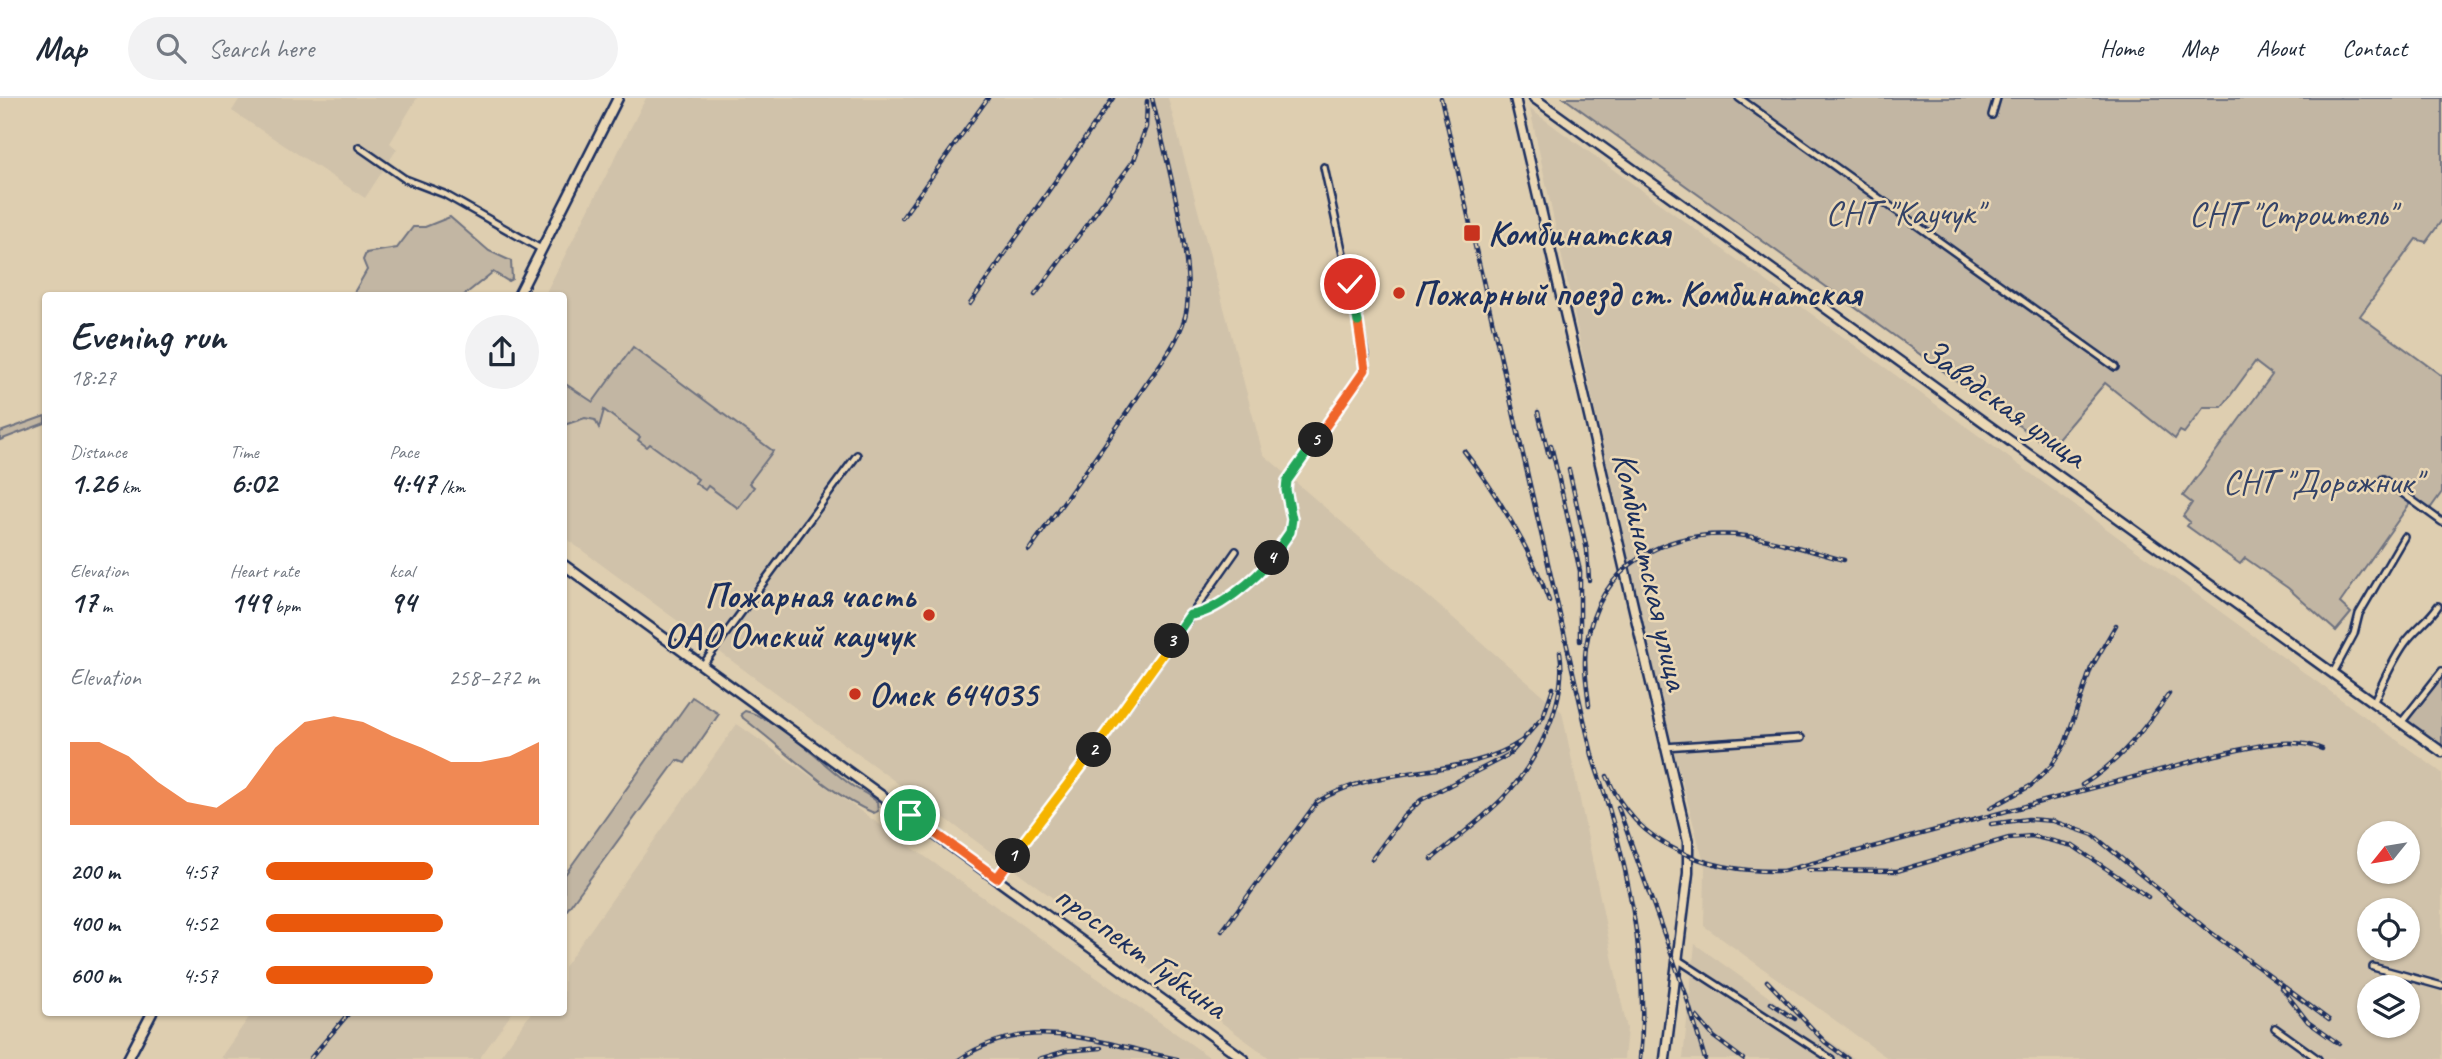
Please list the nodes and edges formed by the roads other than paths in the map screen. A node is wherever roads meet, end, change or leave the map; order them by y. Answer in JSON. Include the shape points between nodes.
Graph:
{"nodes":[{"id":1,"x":618,"y":98,"type":"edge"},
{"id":2,"x":1516,"y":98,"type":"edge"},
{"id":3,"x":1534,"y":98,"type":"edge"},
{"id":4,"x":1739,"y":98,"type":"edge"},
{"id":5,"x":1997,"y":98,"type":"edge"},
{"id":6,"x":1992,"y":116,"type":"dead end"},
{"id":7,"x":359,"y":147,"type":"dead end"},
{"id":8,"x":1324,"y":166,"type":"dead end"},
{"id":9,"x":541,"y":249,"type":"junction"},
{"id":10,"x":520,"y":292,"type":"edge"},
{"id":11,"x":2115,"y":367,"type":"dead end"},
{"id":12,"x":857,"y":455,"type":"dead end"},
{"id":13,"x":2383,"y":479,"type":"dead end"},
{"id":14,"x":2442,"y":522,"type":"edge"},
{"id":15,"x":2404,"y":537,"type":"dead end"},
{"id":16,"x":1236,"y":551,"type":"dead end"},
{"id":17,"x":567,"y":567,"type":"edge"},
{"id":18,"x":2438,"y":606,"type":"dead end"},
{"id":19,"x":1190,"y":615,"type":"junction"},
{"id":20,"x":702,"y":666,"type":"junction"},
{"id":21,"x":2442,"y":671,"type":"edge"},
{"id":22,"x":2333,"y":673,"type":"junction"},
{"id":23,"x":2373,"y":703,"type":"junction"},
{"id":24,"x":2401,"y":723,"type":"junction"},
{"id":25,"x":1801,"y":738,"type":"dead end"},
{"id":26,"x":1664,"y":747,"type":"junction"},
{"id":27,"x":2442,"y":752,"type":"edge"},
{"id":28,"x":997,"y":878,"type":"junction"},
{"id":29,"x":1677,"y":959,"type":"junction"},
{"id":30,"x":2373,"y":967,"type":"dead end"},
{"id":31,"x":2442,"y":986,"type":"edge"},
{"id":32,"x":150,"y":1016,"type":"edge"},
{"id":33,"x":2275,"y":1028,"type":"dead end"},
{"id":34,"x":128,"y":1059,"type":"edge"},
{"id":35,"x":1244,"y":1059,"type":"edge"},
{"id":36,"x":1665,"y":1059,"type":"edge"},
{"id":37,"x":1831,"y":1059,"type":"edge"},
{"id":38,"x":2318,"y":1059,"type":"edge"}],
"edges":[{"from":1,"to":9,"type":"main road"},
{"from":2,"to":26,"type":"main road","name":"Комбинатская улица"},
{"from":3,"to":22,"type":"main road","name":"Заводская улица"},
{"from":4,"to":11,"type":"street"},
{"from":5,"to":6,"type":"street"},
{"from":7,"to":9,"type":"street","via":[[405,178],[444,194]]},
{"from":8,"to":19,"type":"street","via":[[1366,355],[1365,370],[1287,481],[1292,519],[1279,549],[1249,583]]},
{"from":9,"to":10,"type":"main road"},
{"from":12,"to":20,"type":"street"},
{"from":13,"to":14,"type":"street"},
{"from":15,"to":22,"type":"street","via":[[2359,614]]},
{"from":16,"to":19,"type":"street"},
{"from":17,"to":20,"type":"main road","name":"проспект Губкина"},
{"from":18,"to":23,"type":"street","via":[[2403,645]]},
{"from":19,"to":28,"type":"street"},
{"from":20,"to":28,"type":"main road","name":"проспект Губкина"},
{"from":21,"to":24,"type":"street"},
{"from":22,"to":23,"type":"main road","name":"Заводская улица"},
{"from":23,"to":24,"type":"main road","name":"Заводская улица"},
{"from":24,"to":27,"type":"main road","name":"Заводская улица"},
{"from":25,"to":26,"type":"street"},
{"from":26,"to":29,"type":"main road","name":"Комбинатская улица","via":[[1689,849]]},
{"from":28,"to":35,"type":"main road","name":"проспект Губкина"},
{"from":29,"to":36,"type":"main road","name":"Комбинатская улица"},
{"from":29,"to":37,"type":"street"},
{"from":30,"to":31,"type":"street"},
{"from":32,"to":34,"type":"main road"},
{"from":33,"to":38,"type":"street"}]}
